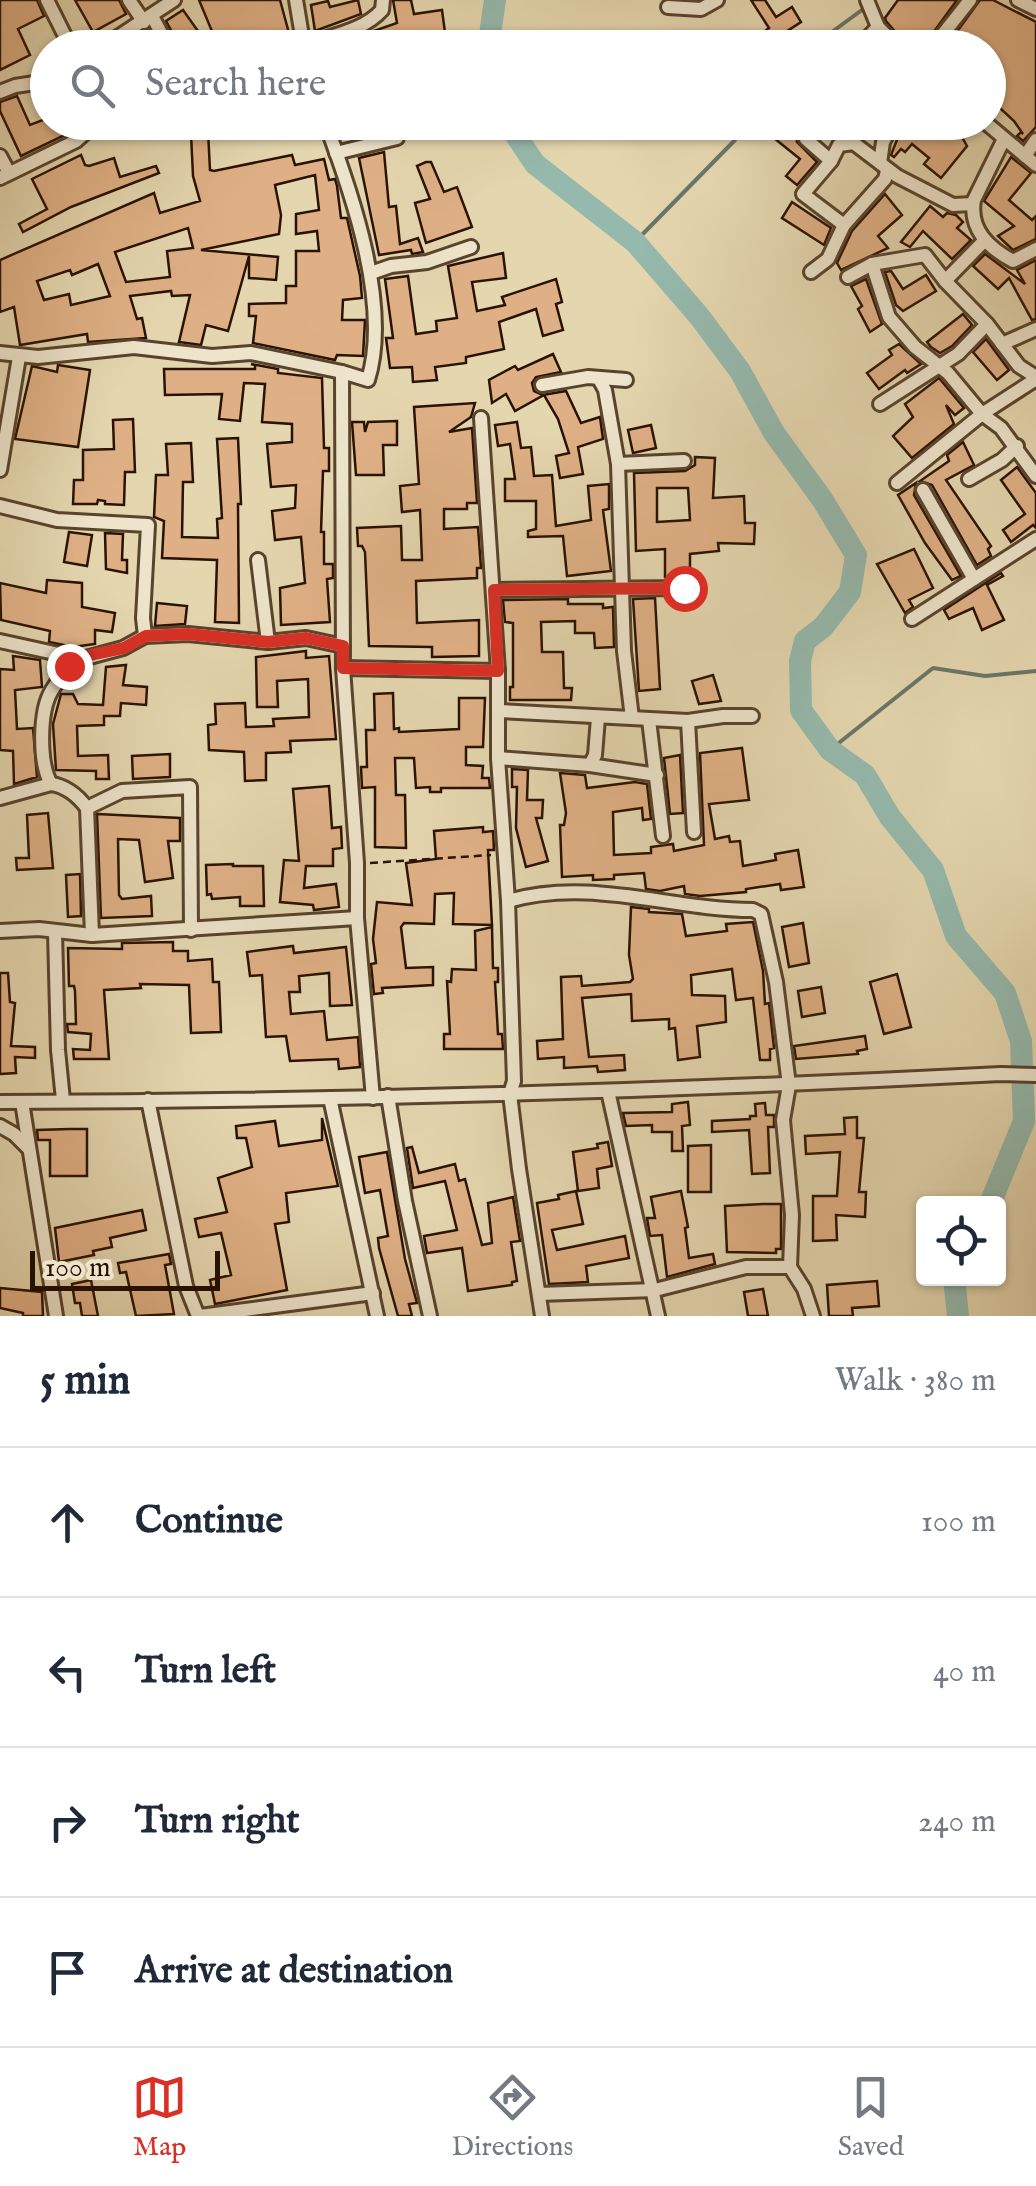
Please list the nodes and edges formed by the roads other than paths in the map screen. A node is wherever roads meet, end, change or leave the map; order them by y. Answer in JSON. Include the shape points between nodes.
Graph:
{"nodes":[{"id":1,"x":47,"y":0,"type":"edge"},
{"id":2,"x":129,"y":0,"type":"edge"},
{"id":3,"x":174,"y":0,"type":"edge"},
{"id":4,"x":296,"y":0,"type":"edge"},
{"id":5,"x":383,"y":0,"type":"edge"},
{"id":6,"x":717,"y":0,"type":"edge"},
{"id":7,"x":867,"y":0,"type":"edge"},
{"id":8,"x":970,"y":0,"type":"edge"},
{"id":9,"x":1018,"y":0,"type":"edge"},
{"id":10,"x":668,"y":7,"type":"dead end"},
{"id":11,"x":1036,"y":9,"type":"edge"},
{"id":12,"x":148,"y":19,"type":"junction"},
{"id":13,"x":878,"y":28,"type":"edge"},
{"id":14,"x":63,"y":30,"type":"edge"},
{"id":15,"x":130,"y":30,"type":"edge"},
{"id":16,"x":156,"y":30,"type":"edge"},
{"id":17,"x":300,"y":30,"type":"edge"},
{"id":18,"x":353,"y":30,"type":"edge"},
{"id":19,"x":946,"y":30,"type":"edge"},
{"id":20,"x":30,"y":84,"type":"edge"},
{"id":21,"x":0,"y":92,"type":"edge"},
{"id":22,"x":77,"y":140,"type":"edge"},
{"id":23,"x":331,"y":140,"type":"edge"},
{"id":24,"x":389,"y":140,"type":"edge"},
{"id":25,"x":806,"y":140,"type":"edge"},
{"id":26,"x":848,"y":140,"type":"edge"},
{"id":27,"x":852,"y":140,"type":"edge"},
{"id":28,"x":884,"y":140,"type":"edge"},
{"id":29,"x":1003,"y":140,"type":"edge"},
{"id":30,"x":1006,"y":140,"type":"edge"},
{"id":31,"x":1036,"y":140,"type":"edge"},
{"id":32,"x":336,"y":153,"type":"junction"},
{"id":33,"x":0,"y":156,"type":"edge"},
{"id":34,"x":1031,"y":160,"type":"edge"},
{"id":35,"x":831,"y":161,"type":"junction"},
{"id":36,"x":887,"y":172,"type":"junction"},
{"id":37,"x":4,"y":176,"type":"edge"},
{"id":38,"x":973,"y":204,"type":"junction"},
{"id":39,"x":844,"y":225,"type":"junction"},
{"id":40,"x":984,"y":241,"type":"junction"},
{"id":41,"x":471,"y":247,"type":"dead end"},
{"id":42,"x":1036,"y":250,"type":"edge"},
{"id":43,"x":872,"y":264,"type":"junction"},
{"id":44,"x":812,"y":272,"type":"dead end"},
{"id":45,"x":371,"y":273,"type":"junction"},
{"id":46,"x":848,"y":277,"type":"dead end"},
{"id":47,"x":945,"y":281,"type":"junction"},
{"id":48,"x":987,"y":324,"type":"junction"},
{"id":49,"x":1036,"y":329,"type":"edge"},
{"id":50,"x":1002,"y":344,"type":"junction"},
{"id":51,"x":0,"y":353,"type":"edge"},
{"id":52,"x":20,"y":357,"type":"junction"},
{"id":53,"x":939,"y":366,"type":"junction"},
{"id":54,"x":342,"y":372,"type":"junction"},
{"id":55,"x":1036,"y":378,"type":"edge"},
{"id":56,"x":599,"y":379,"type":"junction"},
{"id":57,"x":626,"y":380,"type":"dead end"},
{"id":58,"x":542,"y":385,"type":"dead end"},
{"id":59,"x":880,"y":404,"type":"dead end"},
{"id":60,"x":982,"y":414,"type":"junction"},
{"id":61,"x":481,"y":418,"type":"dead end"},
{"id":62,"x":1017,"y":446,"type":"junction"},
{"id":63,"x":684,"y":460,"type":"dead end"},
{"id":64,"x":618,"y":464,"type":"junction"},
{"id":65,"x":0,"y":470,"type":"edge"},
{"id":66,"x":1036,"y":476,"type":"edge"},
{"id":67,"x":970,"y":479,"type":"dead end"},
{"id":68,"x":897,"y":483,"type":"dead end"},
{"id":69,"x":923,"y":490,"type":"dead end"},
{"id":70,"x":0,"y":506,"type":"edge"},
{"id":71,"x":1036,"y":539,"type":"edge"},
{"id":72,"x":258,"y":560,"type":"dead end"},
{"id":73,"x":974,"y":578,"type":"junction"},
{"id":74,"x":623,"y":587,"type":"junction"},
{"id":75,"x":684,"y":588,"type":"dead end"},
{"id":76,"x":494,"y":590,"type":"junction"},
{"id":77,"x":912,"y":619,"type":"dead end"},
{"id":78,"x":146,"y":636,"type":"junction"},
{"id":79,"x":0,"y":641,"type":"edge"},
{"id":80,"x":268,"y":642,"type":"junction"},
{"id":81,"x":343,"y":646,"type":"junction"},
{"id":82,"x":76,"y":658,"type":"junction"},
{"id":83,"x":343,"y":668,"type":"junction"},
{"id":84,"x":498,"y":671,"type":"junction"},
{"id":85,"x":500,"y":712,"type":"junction"},
{"id":86,"x":752,"y":716,"type":"dead end"},
{"id":87,"x":598,"y":718,"type":"junction"},
{"id":88,"x":632,"y":718,"type":"junction"},
{"id":89,"x":649,"y":720,"type":"junction"},
{"id":90,"x":688,"y":721,"type":"junction"},
{"id":91,"x":498,"y":758,"type":"junction"},
{"id":92,"x":590,"y":765,"type":"junction"},
{"id":93,"x":657,"y":774,"type":"junction"},
{"id":94,"x":51,"y":784,"type":"junction"},
{"id":95,"x":0,"y":798,"type":"edge"},
{"id":96,"x":87,"y":808,"type":"junction"},
{"id":97,"x":694,"y":832,"type":"dead end"},
{"id":98,"x":663,"y":836,"type":"dead end"},
{"id":99,"x":508,"y":901,"type":"junction"},
{"id":100,"x":357,"y":918,"type":"junction"},
{"id":101,"x":191,"y":930,"type":"junction"},
{"id":102,"x":0,"y":931,"type":"edge"},
{"id":103,"x":56,"y":932,"type":"junction"},
{"id":104,"x":92,"y":934,"type":"junction"},
{"id":105,"x":1036,"y":1075,"type":"edge"},
{"id":106,"x":789,"y":1085,"type":"junction"},
{"id":107,"x":608,"y":1091,"type":"junction"},
{"id":108,"x":510,"y":1094,"type":"junction"},
{"id":109,"x":388,"y":1096,"type":"junction"},
{"id":110,"x":330,"y":1098,"type":"junction"},
{"id":111,"x":373,"y":1098,"type":"junction"},
{"id":112,"x":63,"y":1100,"type":"junction"},
{"id":113,"x":148,"y":1100,"type":"junction"},
{"id":114,"x":0,"y":1102,"type":"edge"},
{"id":115,"x":22,"y":1102,"type":"junction"},
{"id":116,"x":0,"y":1126,"type":"edge"},
{"id":117,"x":30,"y":1150,"type":"junction"},
{"id":118,"x":790,"y":1266,"type":"junction"},
{"id":119,"x":654,"y":1290,"type":"junction"},
{"id":120,"x":372,"y":1293,"type":"junction"},
{"id":121,"x":539,"y":1294,"type":"junction"},
{"id":122,"x":56,"y":1316,"type":"edge"},
{"id":123,"x":199,"y":1316,"type":"edge"},
{"id":124,"x":377,"y":1316,"type":"edge"},
{"id":125,"x":430,"y":1316,"type":"edge"},
{"id":126,"x":542,"y":1316,"type":"edge"},
{"id":127,"x":658,"y":1316,"type":"edge"},
{"id":128,"x":813,"y":1316,"type":"edge"}],
"edges":[{"from":1,"to":14,"type":"street"},
{"from":2,"to":12,"type":"street"},
{"from":3,"to":12,"type":"street"},
{"from":4,"to":17,"type":"street"},
{"from":5,"to":18,"type":"street","via":[[382,10]]},
{"from":6,"to":10,"type":"street","via":[[701,9]]},
{"from":7,"to":13,"type":"street"},
{"from":8,"to":19,"type":"street"},
{"from":9,"to":11,"type":"street"},
{"from":12,"to":15,"type":"street"},
{"from":12,"to":16,"type":"street"},
{"from":20,"to":21,"type":"street"},
{"from":22,"to":37,"type":"street"},
{"from":23,"to":32,"type":"street"},
{"from":24,"to":32,"type":"street"},
{"from":25,"to":35,"type":"street"},
{"from":26,"to":35,"type":"street"},
{"from":27,"to":36,"type":"street"},
{"from":28,"to":36,"type":"street"},
{"from":29,"to":38,"type":"street"},
{"from":30,"to":34,"type":"street"},
{"from":31,"to":34,"type":"street"},
{"from":32,"to":45,"type":"street"},
{"from":33,"to":37,"type":"street"},
{"from":35,"to":39,"type":"street","via":[[804,194]]},
{"from":36,"to":38,"type":"street","via":[[954,205]]},
{"from":36,"to":39,"type":"street"},
{"from":38,"to":40,"type":"street"},
{"from":39,"to":44,"type":"street","via":[[828,259]]},
{"from":40,"to":42,"type":"street","via":[[1013,262]]},
{"from":40,"to":47,"type":"street"},
{"from":41,"to":45,"type":"street"},
{"from":43,"to":46,"type":"street"},
{"from":43,"to":47,"type":"street","via":[[925,255]]},
{"from":43,"to":53,"type":"street","via":[[890,317]]},
{"from":45,"to":54,"type":"street","via":[[375,358],[368,380]]},
{"from":47,"to":48,"type":"street"},
{"from":48,"to":50,"type":"street"},
{"from":48,"to":53,"type":"street"},
{"from":49,"to":50,"type":"street"},
{"from":50,"to":55,"type":"street"},
{"from":51,"to":52,"type":"street"},
{"from":52,"to":54,"type":"street","via":[[140,348],[271,355]]},
{"from":52,"to":65,"type":"street"},
{"from":53,"to":59,"type":"street"},
{"from":53,"to":60,"type":"street"},
{"from":54,"to":81,"type":"street"},
{"from":55,"to":60,"type":"street"},
{"from":56,"to":57,"type":"street"},
{"from":56,"to":58,"type":"street"},
{"from":56,"to":64,"type":"street"},
{"from":60,"to":62,"type":"street"},
{"from":60,"to":68,"type":"street"},
{"from":61,"to":76,"type":"street"},
{"from":62,"to":66,"type":"street"},
{"from":62,"to":67,"type":"street"},
{"from":63,"to":64,"type":"street"},
{"from":64,"to":74,"type":"street"},
{"from":69,"to":73,"type":"street"},
{"from":70,"to":78,"type":"street","via":[[57,520],[148,525]]},
{"from":71,"to":73,"type":"street"},
{"from":72,"to":80,"type":"street"},
{"from":73,"to":77,"type":"street"},
{"from":74,"to":75,"type":"street"},
{"from":74,"to":76,"type":"street"},
{"from":74,"to":88,"type":"street"},
{"from":76,"to":84,"type":"street"},
{"from":78,"to":80,"type":"street"},
{"from":78,"to":82,"type":"street"},
{"from":79,"to":82,"type":"street"},
{"from":80,"to":81,"type":"street","via":[[306,638]]},
{"from":81,"to":83,"type":"street"},
{"from":82,"to":94,"type":"street","via":[[50,692],[42,734]]},
{"from":83,"to":84,"type":"street"},
{"from":83,"to":100,"type":"street"},
{"from":84,"to":85,"type":"street"},
{"from":85,"to":87,"type":"street"},
{"from":85,"to":91,"type":"street"},
{"from":86,"to":90,"type":"street"},
{"from":87,"to":88,"type":"street"},
{"from":87,"to":92,"type":"street"},
{"from":88,"to":89,"type":"street"},
{"from":89,"to":90,"type":"street"},
{"from":89,"to":93,"type":"street"},
{"from":90,"to":97,"type":"street"},
{"from":91,"to":92,"type":"street"},
{"from":91,"to":99,"type":"street"},
{"from":92,"to":93,"type":"street"},
{"from":93,"to":98,"type":"street"},
{"from":94,"to":95,"type":"street"},
{"from":94,"to":96,"type":"street"},
{"from":96,"to":101,"type":"street","via":[[122,791],[190,787]]},
{"from":96,"to":104,"type":"street"},
{"from":99,"to":106,"type":"street","via":[[615,892],[761,914]]},
{"from":99,"to":108,"type":"street"},
{"from":100,"to":101,"type":"street"},
{"from":100,"to":111,"type":"street"},
{"from":101,"to":104,"type":"street"},
{"from":102,"to":103,"type":"street"},
{"from":103,"to":104,"type":"street"},
{"from":103,"to":112,"type":"street"},
{"from":105,"to":106,"type":"street"},
{"from":106,"to":107,"type":"street"},
{"from":106,"to":118,"type":"street","via":[[783,1120]]},
{"from":107,"to":108,"type":"street"},
{"from":107,"to":119,"type":"street"},
{"from":108,"to":109,"type":"street"},
{"from":108,"to":121,"type":"street"},
{"from":109,"to":111,"type":"street"},
{"from":109,"to":125,"type":"street"},
{"from":110,"to":111,"type":"street"},
{"from":110,"to":113,"type":"street"},
{"from":110,"to":120,"type":"street"},
{"from":112,"to":113,"type":"street"},
{"from":112,"to":115,"type":"street"},
{"from":113,"to":123,"type":"street","via":[[186,1286]]},
{"from":114,"to":115,"type":"street"},
{"from":115,"to":117,"type":"street"},
{"from":116,"to":117,"type":"street"},
{"from":117,"to":122,"type":"street"},
{"from":118,"to":119,"type":"street","via":[[746,1267]]},
{"from":118,"to":128,"type":"street"},
{"from":119,"to":121,"type":"street"},
{"from":119,"to":127,"type":"street"},
{"from":120,"to":123,"type":"street"},
{"from":120,"to":124,"type":"street"},
{"from":121,"to":126,"type":"street"}]}
